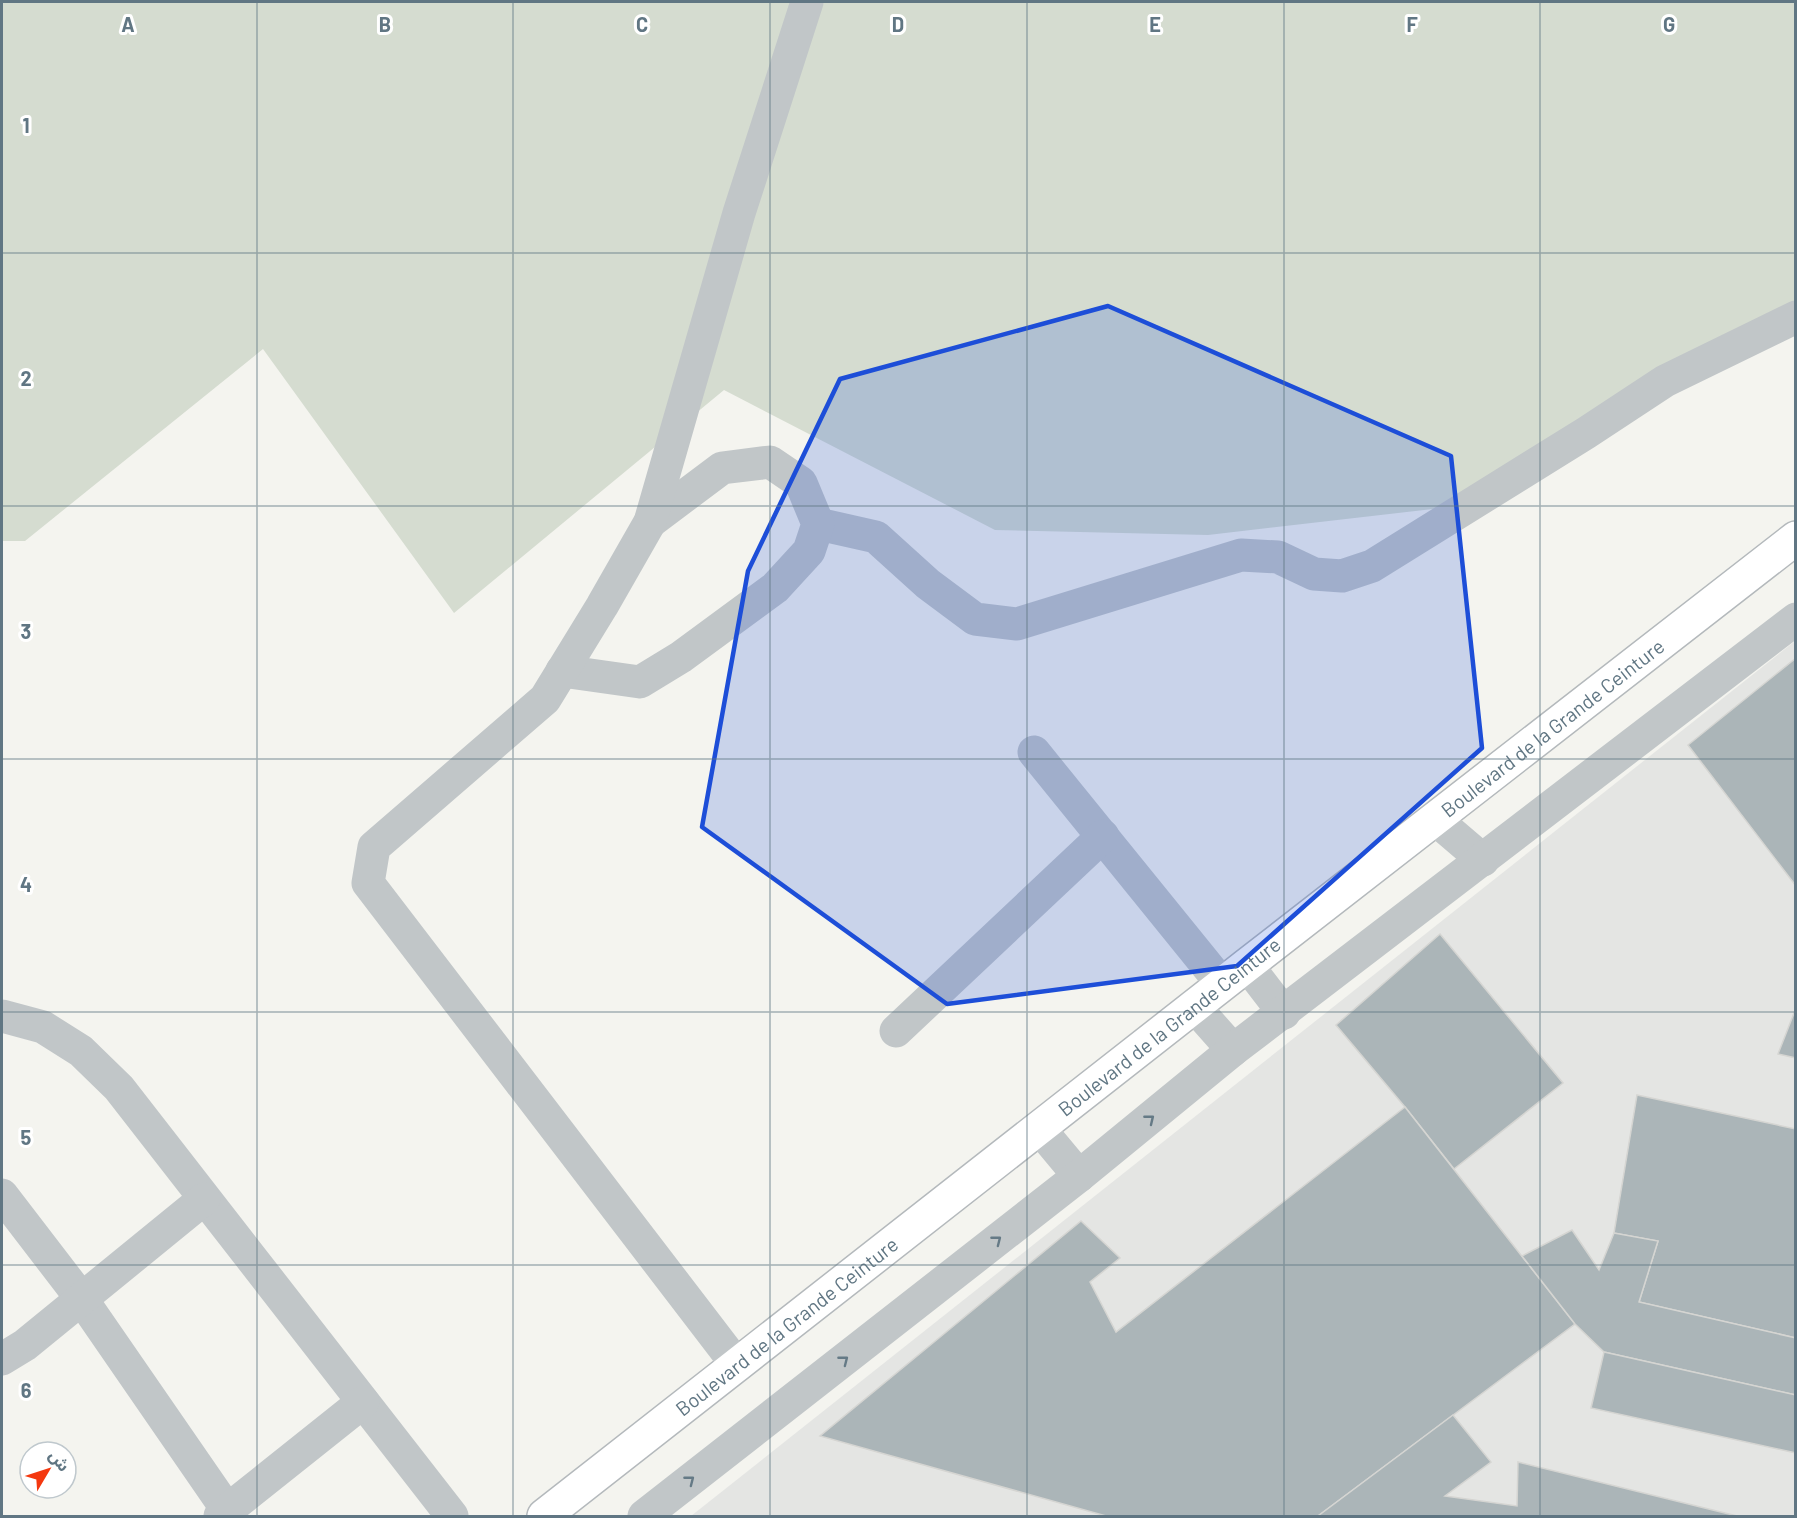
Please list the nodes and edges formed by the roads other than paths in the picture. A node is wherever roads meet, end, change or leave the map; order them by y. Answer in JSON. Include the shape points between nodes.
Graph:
{"nodes":[{"id":1,"x":807,"y":2,"type":"edge"},
{"id":2,"x":1796,"y":317,"type":"edge"},
{"id":3,"x":650,"y":522,"type":"junction"},
{"id":4,"x":818,"y":524,"type":"junction"},
{"id":5,"x":1796,"y":538,"type":"edge"},
{"id":6,"x":1796,"y":619,"type":"edge"},
{"id":7,"x":562,"y":672,"type":"junction"},
{"id":8,"x":1034,"y":752,"type":"dead end"},
{"id":9,"x":1435,"y":819,"type":"junction"},
{"id":10,"x":1103,"y":836,"type":"junction"},
{"id":11,"x":1483,"y":860,"type":"junction"},
{"id":12,"x":1247,"y":964,"type":"junction"},
{"id":13,"x":1222,"y":984,"type":"junction"},
{"id":14,"x":1194,"y":1006,"type":"junction"},
{"id":15,"x":1284,"y":1013,"type":"junction"},
{"id":16,"x":2,"y":1016,"type":"edge"},
{"id":17,"x":896,"y":1031,"type":"dead end"},
{"id":18,"x":1233,"y":1050,"type":"junction"},
{"id":19,"x":1039,"y":1128,"type":"junction"},
{"id":20,"x":1079,"y":1176,"type":"junction"},
{"id":21,"x":2,"y":1195,"type":"edge"},
{"id":22,"x":204,"y":1198,"type":"junction"},
{"id":23,"x":81,"y":1298,"type":"junction"},
{"id":24,"x":2,"y":1359,"type":"edge"},
{"id":25,"x":737,"y":1365,"type":"junction"},
{"id":26,"x":363,"y":1402,"type":"junction"},
{"id":27,"x":224,"y":1514,"type":"edge"},
{"id":28,"x":452,"y":1516,"type":"edge"},
{"id":29,"x":544,"y":1516,"type":"edge"},
{"id":30,"x":644,"y":1516,"type":"edge"}],
"edges":[{"from":1,"to":3,"type":"street","via":[[739,213]]},
{"from":2,"to":4,"type":"street","via":[[1665,381],[1372,566],[1342,576],[1314,574],[1278,557],[1241,555],[1017,624],[975,619],[928,584],[876,537]]},
{"from":3,"to":4,"type":"street","via":[[722,468],[770,462],[801,483]]},
{"from":3,"to":7,"type":"street"},
{"from":4,"to":7,"type":"street","via":[[809,551],[775,588],[640,682]]},
{"from":5,"to":9,"type":"main road","name":"Boulevard de la Grande Ceinture"},
{"from":6,"to":11,"type":"street"},
{"from":7,"to":25,"type":"street","via":[[545,699],[374,846],[368,883]]},
{"from":8,"to":10,"type":"street"},
{"from":9,"to":11,"type":"street"},
{"from":9,"to":12,"type":"main road","name":"Boulevard de la Grande Ceinture"},
{"from":10,"to":13,"type":"street"},
{"from":10,"to":17,"type":"street"},
{"from":11,"to":15,"type":"street"},
{"from":12,"to":13,"type":"main road","name":"Boulevard de la Grande Ceinture"},
{"from":12,"to":15,"type":"street"},
{"from":13,"to":14,"type":"main road","name":"Boulevard de la Grande Ceinture"},
{"from":14,"to":18,"type":"street"},
{"from":14,"to":19,"type":"main road","name":"Boulevard de la Grande Ceinture"},
{"from":15,"to":18,"type":"street"},
{"from":16,"to":22,"type":"street","via":[[43,1027],[81,1051],[119,1089]]},
{"from":20,"to":18,"type":"street","one_way":true},
{"from":19,"to":20,"type":"street"},
{"from":19,"to":25,"type":"main road","name":"Boulevard de la Grande Ceinture"},
{"from":30,"to":20,"type":"street","one_way":true},
{"from":21,"to":23,"type":"street"},
{"from":22,"to":23,"type":"street"},
{"from":22,"to":26,"type":"street"},
{"from":23,"to":24,"type":"street"},
{"from":23,"to":27,"type":"street"},
{"from":25,"to":29,"type":"main road","name":"Boulevard de la Grande Ceinture"},
{"from":26,"to":27,"type":"street"},
{"from":26,"to":28,"type":"street"}]}
